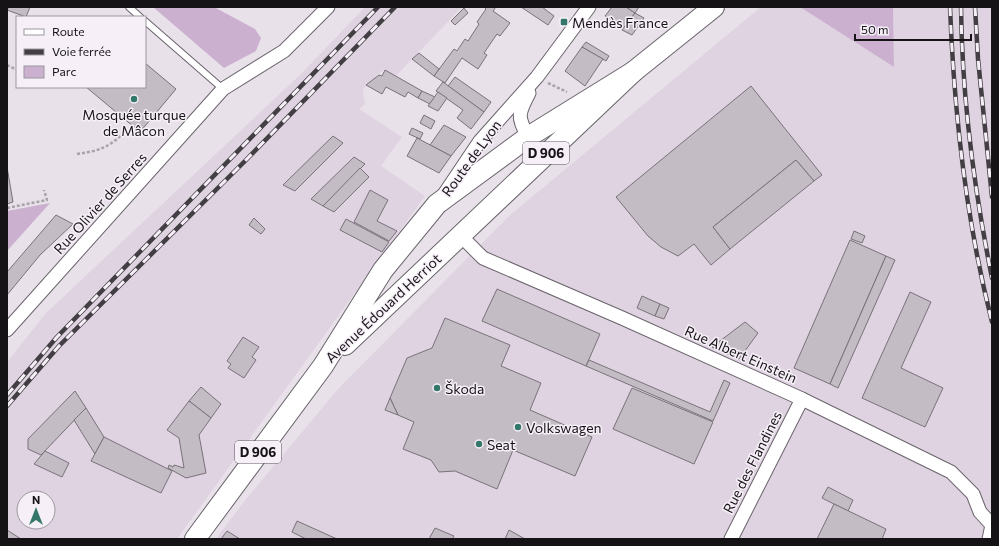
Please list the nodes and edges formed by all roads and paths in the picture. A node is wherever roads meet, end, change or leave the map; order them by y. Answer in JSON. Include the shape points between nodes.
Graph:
{"nodes":[{"id":1,"x":129,"y":7,"type":"edge"},
{"id":2,"x":328,"y":7,"type":"edge"},
{"id":3,"x":589,"y":7,"type":"edge"},
{"id":4,"x":714,"y":7,"type":"edge"},
{"id":5,"x":139,"y":16,"type":"edge"},
{"id":6,"x":146,"y":22,"type":"edge"},
{"id":7,"x":7,"y":65,"type":"edge"},
{"id":8,"x":16,"y":70,"type":"edge"},
{"id":9,"x":633,"y":72,"type":"junction"},
{"id":10,"x":537,"y":77,"type":"junction"},
{"id":11,"x":223,"y":89,"type":"junction"},
{"id":12,"x":584,"y":101,"type":"junction"},
{"id":13,"x":126,"y":130,"type":"dead end"},
{"id":14,"x":528,"y":137,"type":"junction"},
{"id":15,"x":77,"y":154,"type":"dead end"},
{"id":16,"x":44,"y":190,"type":"dead end"},
{"id":17,"x":437,"y":204,"type":"junction"},
{"id":18,"x":7,"y":208,"type":"edge"},
{"id":19,"x":460,"y":235,"type":"junction"},
{"id":20,"x":7,"y":330,"type":"edge"},
{"id":21,"x":323,"y":366,"type":"junction"},
{"id":22,"x":802,"y":399,"type":"junction"},
{"id":23,"x":992,"y":525,"type":"edge"},
{"id":24,"x":195,"y":539,"type":"edge"},
{"id":25,"x":731,"y":539,"type":"edge"},
{"id":26,"x":989,"y":539,"type":"edge"}],
"edges":[{"from":1,"to":5,"type":"lane"},
{"from":2,"to":11,"type":"street","name":"Rue Olivier de Serres","via":[[284,50]]},
{"from":3,"to":10,"type":"street","name":"Route de Lyon"},
{"from":4,"to":9,"type":"main road","name":"Avenue Édouard Herriot","number":"D 906"},
{"from":6,"to":11,"type":"lane"},
{"from":7,"to":8,"type":"path"},
{"from":9,"to":12,"type":"main road","name":"Avenue Édouard Herriot","number":"D 906"},
{"from":9,"to":19,"type":"main road","name":"Avenue Édouard Herriot","number":"D 906"},
{"from":10,"to":12,"type":"path"},
{"from":10,"to":14,"type":"street","name":"Route de Lyon","via":[[521,107],[519,120]]},
{"from":10,"to":17,"type":"street","name":"Route de Lyon","via":[[480,141]]},
{"from":11,"to":20,"type":"street","name":"Rue Olivier de Serres"},
{"from":12,"to":14,"type":"main road","name":"Avenue Édouard Herriot","number":"D 906"},
{"from":13,"to":15,"type":"path","via":[[115,142],[105,147]]},
{"from":14,"to":17,"type":"main road","name":"Avenue Édouard Herriot","number":"D 906"},
{"from":16,"to":18,"type":"path","via":[[47,200]]},
{"from":17,"to":21,"type":"main road","name":"Avenue Édouard Herriot","number":"D 906","via":[[383,270]]},
{"from":19,"to":21,"type":"main road","name":"Avenue Édouard Herriot","number":"D 906"},
{"from":19,"to":22,"type":"street","name":"Rue Albert Einstein","via":[[483,258]]},
{"from":21,"to":24,"type":"main road","number":"D 906"},
{"from":22,"to":23,"type":"street","name":"Rue Albert Einstein","via":[[951,472],[973,494],[980,512]]},
{"from":22,"to":25,"type":"street","name":"Rue des Flandines"},
{"from":23,"to":26,"type":"street"}]}
